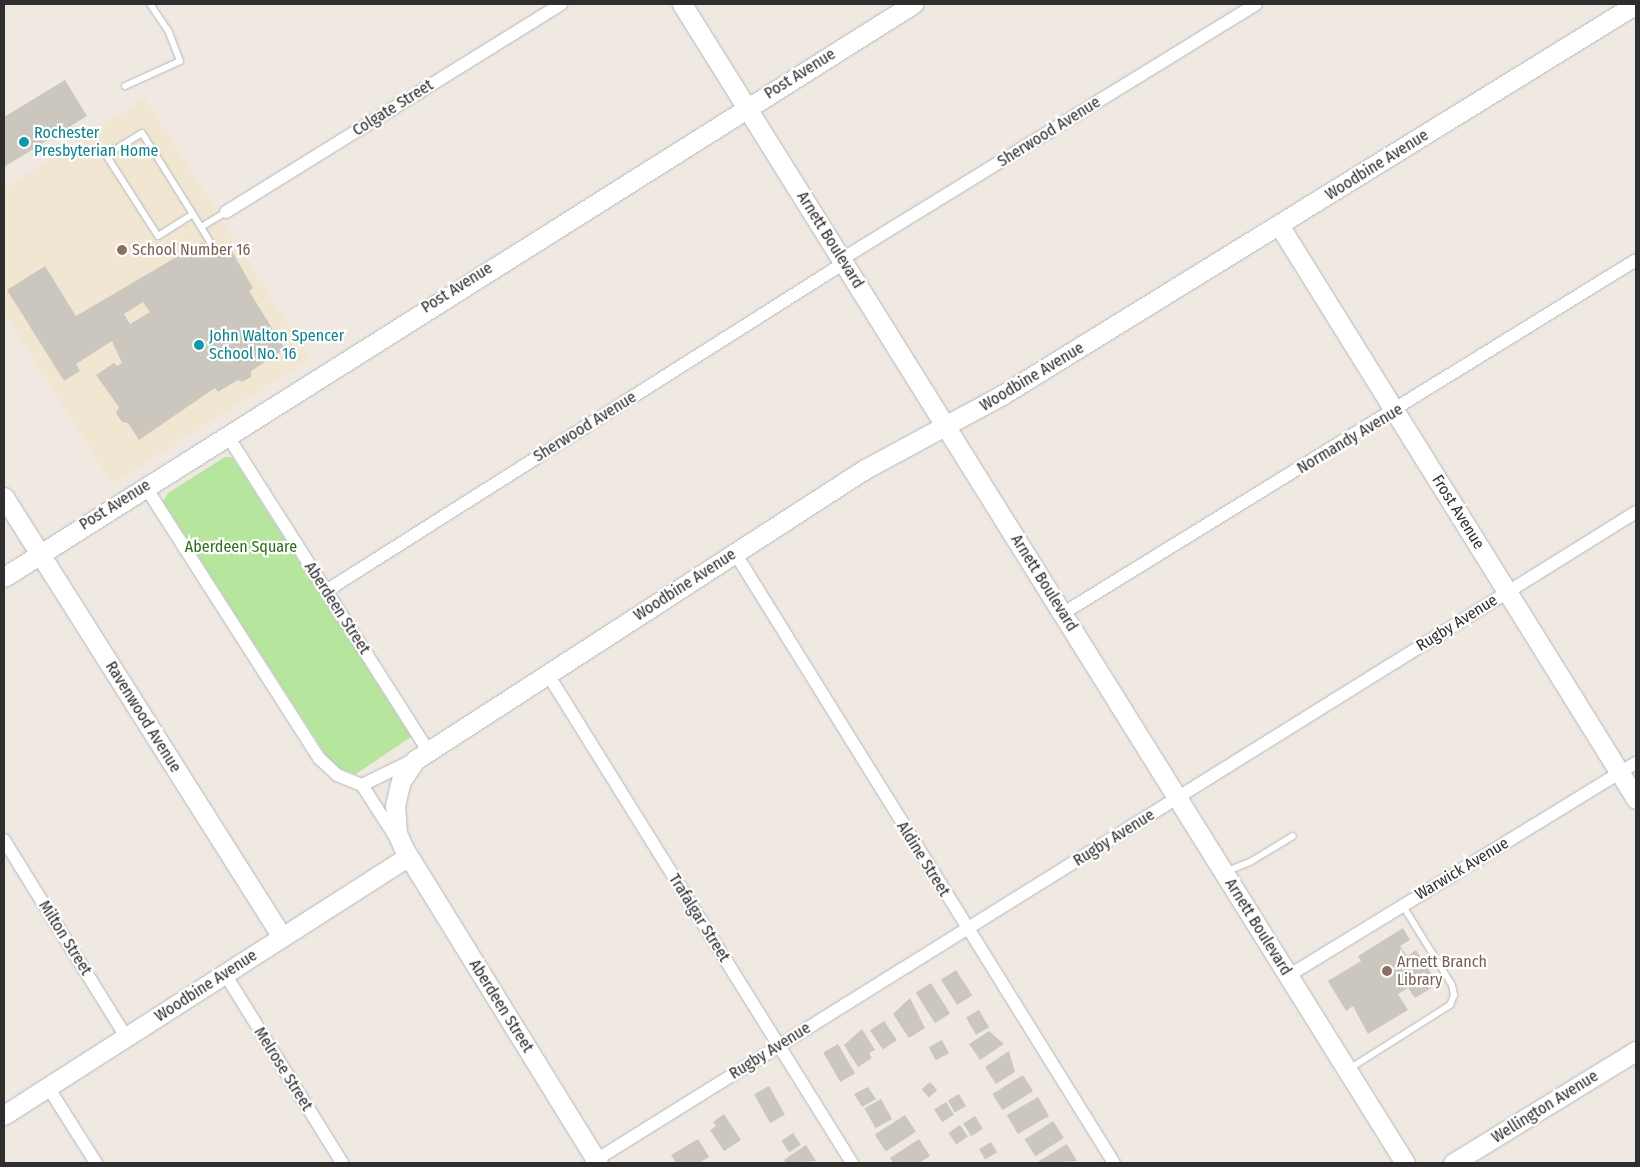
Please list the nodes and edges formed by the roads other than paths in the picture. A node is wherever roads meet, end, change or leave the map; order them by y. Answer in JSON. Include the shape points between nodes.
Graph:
{"nodes":[{"id":1,"x":150,"y":4,"type":"edge"},
{"id":2,"x":561,"y":4,"type":"edge"},
{"id":3,"x":682,"y":4,"type":"edge"},
{"id":4,"x":913,"y":4,"type":"edge"},
{"id":5,"x":1256,"y":4,"type":"edge"},
{"id":6,"x":1636,"y":4,"type":"edge"},
{"id":7,"x":124,"y":86,"type":"dead end"},
{"id":8,"x":747,"y":107,"type":"junction"},
{"id":9,"x":226,"y":212,"type":"joint"},
{"id":10,"x":193,"y":214,"type":"junction"},
{"id":11,"x":1279,"y":225,"type":"junction"},
{"id":12,"x":202,"y":227,"type":"junction"},
{"id":13,"x":216,"y":252,"type":"dead end"},
{"id":14,"x":1636,"y":260,"type":"edge"},
{"id":15,"x":843,"y":261,"type":"junction"},
{"id":16,"x":1395,"y":411,"type":"junction"},
{"id":17,"x":945,"y":426,"type":"junction"},
{"id":18,"x":227,"y":435,"type":"junction"},
{"id":19,"x":145,"y":486,"type":"junction"},
{"id":20,"x":4,"y":497,"type":"edge"},
{"id":21,"x":1636,"y":512,"type":"edge"},
{"id":22,"x":735,"y":553,"type":"junction"},
{"id":23,"x":40,"y":554,"type":"junction"},
{"id":24,"x":4,"y":577,"type":"edge"},
{"id":25,"x":326,"y":590,"type":"junction"},
{"id":26,"x":1508,"y":591,"type":"junction"},
{"id":27,"x":1062,"y":614,"type":"junction"},
{"id":28,"x":548,"y":673,"type":"junction"},
{"id":29,"x":424,"y":752,"type":"junction"},
{"id":30,"x":1636,"y":763,"type":"edge"},
{"id":31,"x":1620,"y":773,"type":"junction"},
{"id":32,"x":362,"y":785,"type":"junction"},
{"id":33,"x":1178,"y":798,"type":"junction"},
{"id":34,"x":1636,"y":799,"type":"edge"},
{"id":35,"x":1293,"y":836,"type":"dead end"},
{"id":36,"x":4,"y":840,"type":"edge"},
{"id":37,"x":406,"y":853,"type":"junction"},
{"id":38,"x":1224,"y":872,"type":"junction"},
{"id":39,"x":1402,"y":906,"type":"junction"},
{"id":40,"x":966,"y":929,"type":"junction"},
{"id":41,"x":282,"y":937,"type":"junction"},
{"id":42,"x":225,"y":974,"type":"junction"},
{"id":43,"x":1288,"y":976,"type":"junction"},
{"id":44,"x":126,"y":1037,"type":"junction"},
{"id":45,"x":778,"y":1046,"type":"junction"},
{"id":46,"x":1636,"y":1050,"type":"edge"},
{"id":47,"x":1347,"y":1070,"type":"junction"},
{"id":48,"x":48,"y":1087,"type":"junction"},
{"id":49,"x":4,"y":1115,"type":"edge"},
{"id":50,"x":595,"y":1162,"type":"edge"},
{"id":51,"x":96,"y":1163,"type":"edge"},
{"id":52,"x":342,"y":1163,"type":"edge"},
{"id":53,"x":852,"y":1163,"type":"edge"},
{"id":54,"x":1114,"y":1163,"type":"edge"},
{"id":55,"x":1405,"y":1163,"type":"edge"},
{"id":56,"x":1453,"y":1163,"type":"edge"}],
"edges":[{"from":1,"to":7,"type":"lane","via":[[169,32],[180,61]]},
{"from":2,"to":9,"type":"street","name":"Colgate Street"},
{"from":3,"to":8,"type":"street","name":"Arnett Boulevard"},
{"from":4,"to":8,"type":"street","name":"Post Avenue"},
{"from":5,"to":15,"type":"street","name":"Sherwood Avenue"},
{"from":6,"to":11,"type":"street","name":"Woodbine Avenue"},
{"from":8,"to":15,"type":"street","name":"Arnett Boulevard"},
{"from":8,"to":18,"type":"street","name":"Post Avenue"},
{"from":9,"to":12,"type":"lane"},
{"from":10,"to":10,"type":"lane","via":[[142,133],[106,155],[158,236]]},
{"from":10,"to":12,"type":"lane"},
{"from":11,"to":16,"type":"street","name":"Frost Avenue"},
{"from":11,"to":17,"type":"street","name":"Woodbine Avenue","via":[[1002,396]]},
{"from":12,"to":13,"type":"lane"},
{"from":14,"to":16,"type":"street","name":"Normandy Avenue"},
{"from":15,"to":17,"type":"street","name":"Arnett Boulevard"},
{"from":15,"to":25,"type":"street","name":"Sherwood Avenue"},
{"from":16,"to":26,"type":"street","name":"Frost Avenue"},
{"from":16,"to":27,"type":"street","name":"Normandy Avenue"},
{"from":17,"to":22,"type":"street","name":"Woodbine Avenue","via":[[865,470]]},
{"from":17,"to":27,"type":"street","name":"Arnett Boulevard"},
{"from":18,"to":19,"type":"street","name":"Post Avenue"},
{"from":18,"to":25,"type":"street","name":"Aberdeen Street"},
{"from":19,"to":23,"type":"street","name":"Post Avenue"},
{"from":19,"to":32,"type":"street","via":[[319,758],[337,775]]},
{"from":20,"to":23,"type":"street","name":"Ravenwood Avenue"},
{"from":21,"to":26,"type":"street","name":"Rugby Avenue"},
{"from":22,"to":28,"type":"street","name":"Woodbine Avenue"},
{"from":22,"to":40,"type":"street","name":"Aldine Street"},
{"from":23,"to":24,"type":"street","name":"Post Avenue"},
{"from":23,"to":41,"type":"street","name":"Ravenwood Avenue"},
{"from":25,"to":29,"type":"street","name":"Aberdeen Street"},
{"from":26,"to":31,"type":"street","name":"Frost Avenue"},
{"from":26,"to":33,"type":"street","name":"Rugby Avenue"},
{"from":27,"to":33,"type":"street","name":"Arnett Boulevard"},
{"from":28,"to":29,"type":"street","name":"Woodbine Avenue"},
{"from":28,"to":45,"type":"street","name":"Trafalgar Street"},
{"from":29,"to":32,"type":"street"},
{"from":29,"to":37,"type":"street","name":"Aberdeen Street","via":[[405,773],[397,797],[395,823]]},
{"from":30,"to":31,"type":"street","name":"Warwick Avenue"},
{"from":31,"to":34,"type":"street","name":"Frost Avenue"},
{"from":31,"to":39,"type":"street","name":"Warwick Avenue"},
{"from":32,"to":37,"type":"street","name":"Aberdeen Street"},
{"from":33,"to":38,"type":"street","name":"Arnett Boulevard"},
{"from":33,"to":40,"type":"street","name":"Rugby Avenue"},
{"from":35,"to":38,"type":"lane","via":[[1250,862]]},
{"from":36,"to":44,"type":"street","name":"Milton Street"},
{"from":37,"to":41,"type":"street","name":"Woodbine Avenue"},
{"from":37,"to":50,"type":"street","name":"Aberdeen Street"},
{"from":38,"to":43,"type":"street","name":"Arnett Boulevard"},
{"from":39,"to":43,"type":"street","name":"Warwick Avenue"},
{"from":39,"to":47,"type":"lane","via":[[1452,985],[1454,995],[1450,1005]]},
{"from":40,"to":45,"type":"street","name":"Rugby Avenue"},
{"from":40,"to":54,"type":"street","name":"Aldine Street"},
{"from":41,"to":42,"type":"street","name":"Woodbine Avenue"},
{"from":42,"to":44,"type":"street","name":"Woodbine Avenue"},
{"from":42,"to":52,"type":"street","name":"Melrose Street"},
{"from":43,"to":47,"type":"street","name":"Arnett Boulevard"},
{"from":44,"to":48,"type":"street","name":"Woodbine Avenue"},
{"from":45,"to":50,"type":"street","name":"Rugby Avenue"},
{"from":45,"to":53,"type":"street","name":"Trafalgar Street"},
{"from":46,"to":56,"type":"street","name":"Wellington Avenue"},
{"from":47,"to":55,"type":"street","name":"Arnett Boulevard"},
{"from":48,"to":49,"type":"street","name":"Woodbine Avenue"},
{"from":48,"to":51,"type":"street"}]}
